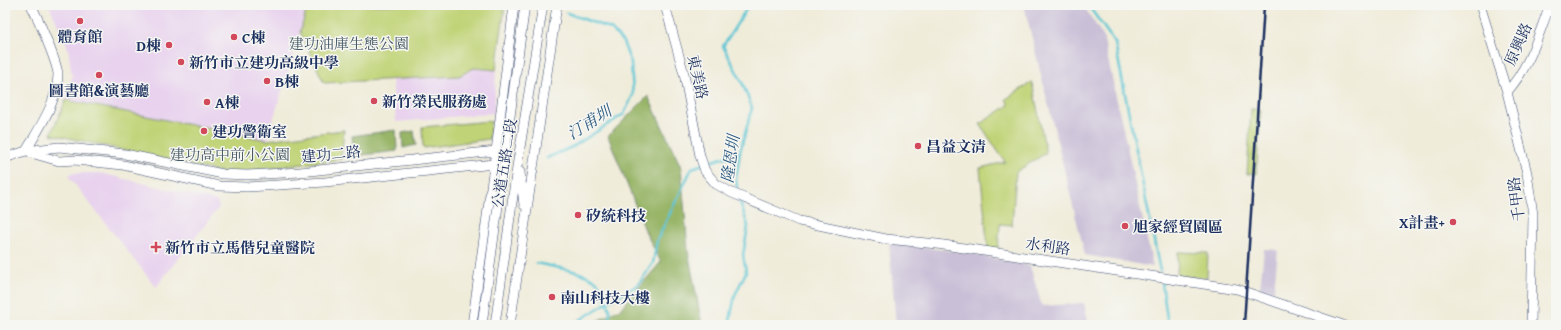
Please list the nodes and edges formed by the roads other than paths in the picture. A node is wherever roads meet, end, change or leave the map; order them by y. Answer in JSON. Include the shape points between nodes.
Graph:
{"nodes":[{"id":1,"x":31,"y":5,"type":"edge"},
{"id":2,"x":514,"y":5,"type":"edge"},
{"id":3,"x":525,"y":5,"type":"edge"},
{"id":4,"x":543,"y":5,"type":"edge"},
{"id":5,"x":557,"y":5,"type":"edge"},
{"id":6,"x":665,"y":5,"type":"edge"},
{"id":7,"x":1480,"y":5,"type":"edge"},
{"id":8,"x":1550,"y":5,"type":"edge"},
{"id":9,"x":1507,"y":92,"type":"junction"},
{"id":10,"x":26,"y":151,"type":"junction"},
{"id":11,"x":496,"y":151,"type":"junction"},
{"id":12,"x":5,"y":158,"type":"edge"},
{"id":13,"x":518,"y":160,"type":"junction"},
{"id":14,"x":494,"y":164,"type":"junction"},
{"id":15,"x":732,"y":193,"type":"joint"},
{"id":16,"x":525,"y":216,"type":"junction"},
{"id":17,"x":472,"y":325,"type":"edge"},
{"id":18,"x":482,"y":325,"type":"edge"},
{"id":19,"x":495,"y":325,"type":"edge"},
{"id":20,"x":510,"y":325,"type":"edge"},
{"id":21,"x":1343,"y":325,"type":"edge"},
{"id":22,"x":1531,"y":325,"type":"edge"}],
"edges":[{"from":1,"to":10,"type":"street","via":[[58,73],[55,94]]},
{"from":2,"to":11,"type":"street","name":"公道五路二段"},
{"from":3,"to":18,"type":"street","name":"公道五路二段"},
{"from":4,"to":13,"type":"street","name":"公道五路二段"},
{"from":5,"to":16,"type":"street","name":"公道五路二段"},
{"from":6,"to":15,"type":"street","name":"東美路","via":[[684,74],[700,156],[706,171],[716,184]]},
{"from":7,"to":9,"type":"street","name":"千甲路"},
{"from":8,"to":9,"type":"street","name":"原興路","via":[[1531,56],[1519,78]]},
{"from":9,"to":22,"type":"street","name":"千甲路","via":[[1527,173],[1533,215]]},
{"from":10,"to":11,"type":"street","name":"建功二路","via":[[60,147],[92,150],[125,154],[223,174],[247,175]]},
{"from":10,"to":12,"type":"street","name":"建功二路"},
{"from":10,"to":14,"type":"street","name":"建功二路","via":[[59,161],[123,165],[219,186],[248,187]]},
{"from":11,"to":14,"type":"street","name":"公道五路二段"},
{"from":13,"to":16,"type":"street"},
{"from":13,"to":19,"type":"street","name":"公道五路二段"},
{"from":14,"to":17,"type":"street","name":"公道五路二段"},
{"from":15,"to":21,"type":"street","name":"水利路","via":[[799,220],[886,239],[937,244],[1238,289]]},
{"from":16,"to":20,"type":"street","name":"公道五路二段"}]}
